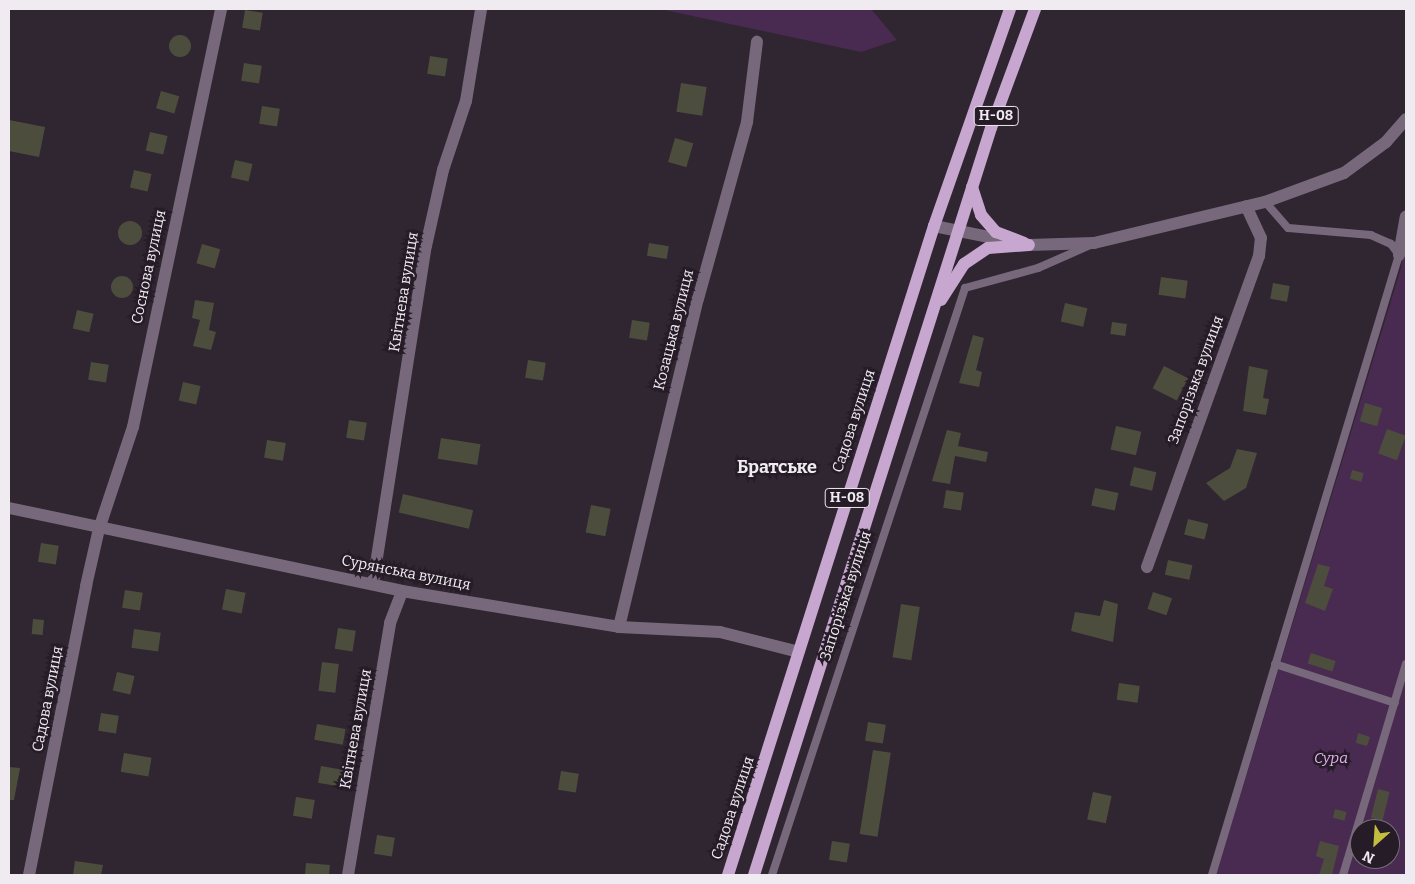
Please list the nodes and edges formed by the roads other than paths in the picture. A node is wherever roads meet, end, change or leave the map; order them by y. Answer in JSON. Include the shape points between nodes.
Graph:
{"nodes":[{"id":1,"x":221,"y":9,"type":"edge"},
{"id":2,"x":481,"y":9,"type":"edge"},
{"id":3,"x":1010,"y":9,"type":"edge"},
{"id":4,"x":1035,"y":9,"type":"edge"},
{"id":5,"x":757,"y":42,"type":"dead end"},
{"id":6,"x":1406,"y":118,"type":"edge"},
{"id":7,"x":972,"y":187,"type":"junction"},
{"id":8,"x":1265,"y":202,"type":"junction"},
{"id":9,"x":1246,"y":206,"type":"junction"},
{"id":10,"x":1406,"y":217,"type":"edge"},
{"id":11,"x":934,"y":226,"type":"junction"},
{"id":12,"x":959,"y":229,"type":"junction"},
{"id":13,"x":1094,"y":243,"type":"junction"},
{"id":14,"x":1029,"y":245,"type":"junction"},
{"id":15,"x":1399,"y":254,"type":"junction"},
{"id":16,"x":933,"y":313,"type":"junction"},
{"id":17,"x":9,"y":508,"type":"edge"},
{"id":18,"x":99,"y":530,"type":"junction"},
{"id":19,"x":1147,"y":567,"type":"dead end"},
{"id":20,"x":374,"y":583,"type":"junction"},
{"id":21,"x":402,"y":591,"type":"junction"},
{"id":22,"x":619,"y":626,"type":"junction"},
{"id":23,"x":799,"y":652,"type":"junction"},
{"id":24,"x":1276,"y":664,"type":"junction"},
{"id":25,"x":1406,"y":664,"type":"edge"},
{"id":26,"x":1395,"y":703,"type":"junction"},
{"id":27,"x":29,"y":875,"type":"edge"},
{"id":28,"x":348,"y":875,"type":"edge"},
{"id":29,"x":728,"y":875,"type":"edge"},
{"id":30,"x":754,"y":875,"type":"edge"},
{"id":31,"x":772,"y":875,"type":"edge"},
{"id":32,"x":1212,"y":875,"type":"edge"},
{"id":33,"x":1343,"y":875,"type":"edge"}],
"edges":[{"from":1,"to":18,"type":"street","name":"Соснова вулиця","via":[[134,427]]},
{"from":2,"to":20,"type":"street","name":"Квітнева вулиця","via":[[466,101],[443,170],[426,246]]},
{"from":3,"to":11,"type":"main road","name":"Садова вулиця","number":"Н-08"},
{"from":4,"to":7,"type":"main road","number":"Н-08"},
{"from":5,"to":22,"type":"street","name":"Козацька вулиця","via":[[747,122],[698,299]]},
{"from":6,"to":8,"type":"street","via":[[1386,142],[1344,173]]},
{"from":7,"to":12,"type":"main road","number":"Н-08"},
{"from":7,"to":14,"type":"main road","via":[[981,215],[996,232]]},
{"from":8,"to":9,"type":"street"},
{"from":8,"to":15,"type":"lane","via":[[1288,228],[1371,235],[1391,244]]},
{"from":9,"to":13,"type":"street"},
{"from":9,"to":19,"type":"street","name":"Запорізька вулиця","via":[[1261,238],[1259,256]]},
{"from":10,"to":15,"type":"street"},
{"from":11,"to":12,"type":"street"},
{"from":11,"to":23,"type":"main road","name":"Садова вулиця","number":"Н-08"},
{"from":12,"to":14,"type":"street"},
{"from":12,"to":16,"type":"main road","number":"Н-08"},
{"from":13,"to":14,"type":"street"},
{"from":13,"to":31,"type":"lane","name":"Запорізька вулиця","via":[[1038,268],[985,279],[964,288]]},
{"from":14,"to":16,"type":"main road","via":[[988,248],[964,264]]},
{"from":15,"to":24,"type":"lane"},
{"from":16,"to":30,"type":"main road","number":"Н-08"},
{"from":17,"to":18,"type":"street","name":"Сурянська вулиця"},
{"from":18,"to":20,"type":"street","name":"Сурянська вулиця"},
{"from":18,"to":27,"type":"street","name":"Садова вулиця"},
{"from":20,"to":21,"type":"street","name":"Сурянська вулиця"},
{"from":21,"to":22,"type":"street","name":"Сурянська вулиця"},
{"from":21,"to":28,"type":"street","name":"Квітнева вулиця","via":[[390,623]]},
{"from":22,"to":23,"type":"street","name":"Сурянська вулиця","via":[[720,632]]},
{"from":23,"to":29,"type":"main road","name":"Садова вулиця","number":"Н-08"},
{"from":24,"to":26,"type":"lane"},
{"from":24,"to":32,"type":"lane"},
{"from":25,"to":26,"type":"lane"},
{"from":26,"to":33,"type":"lane"}]}
